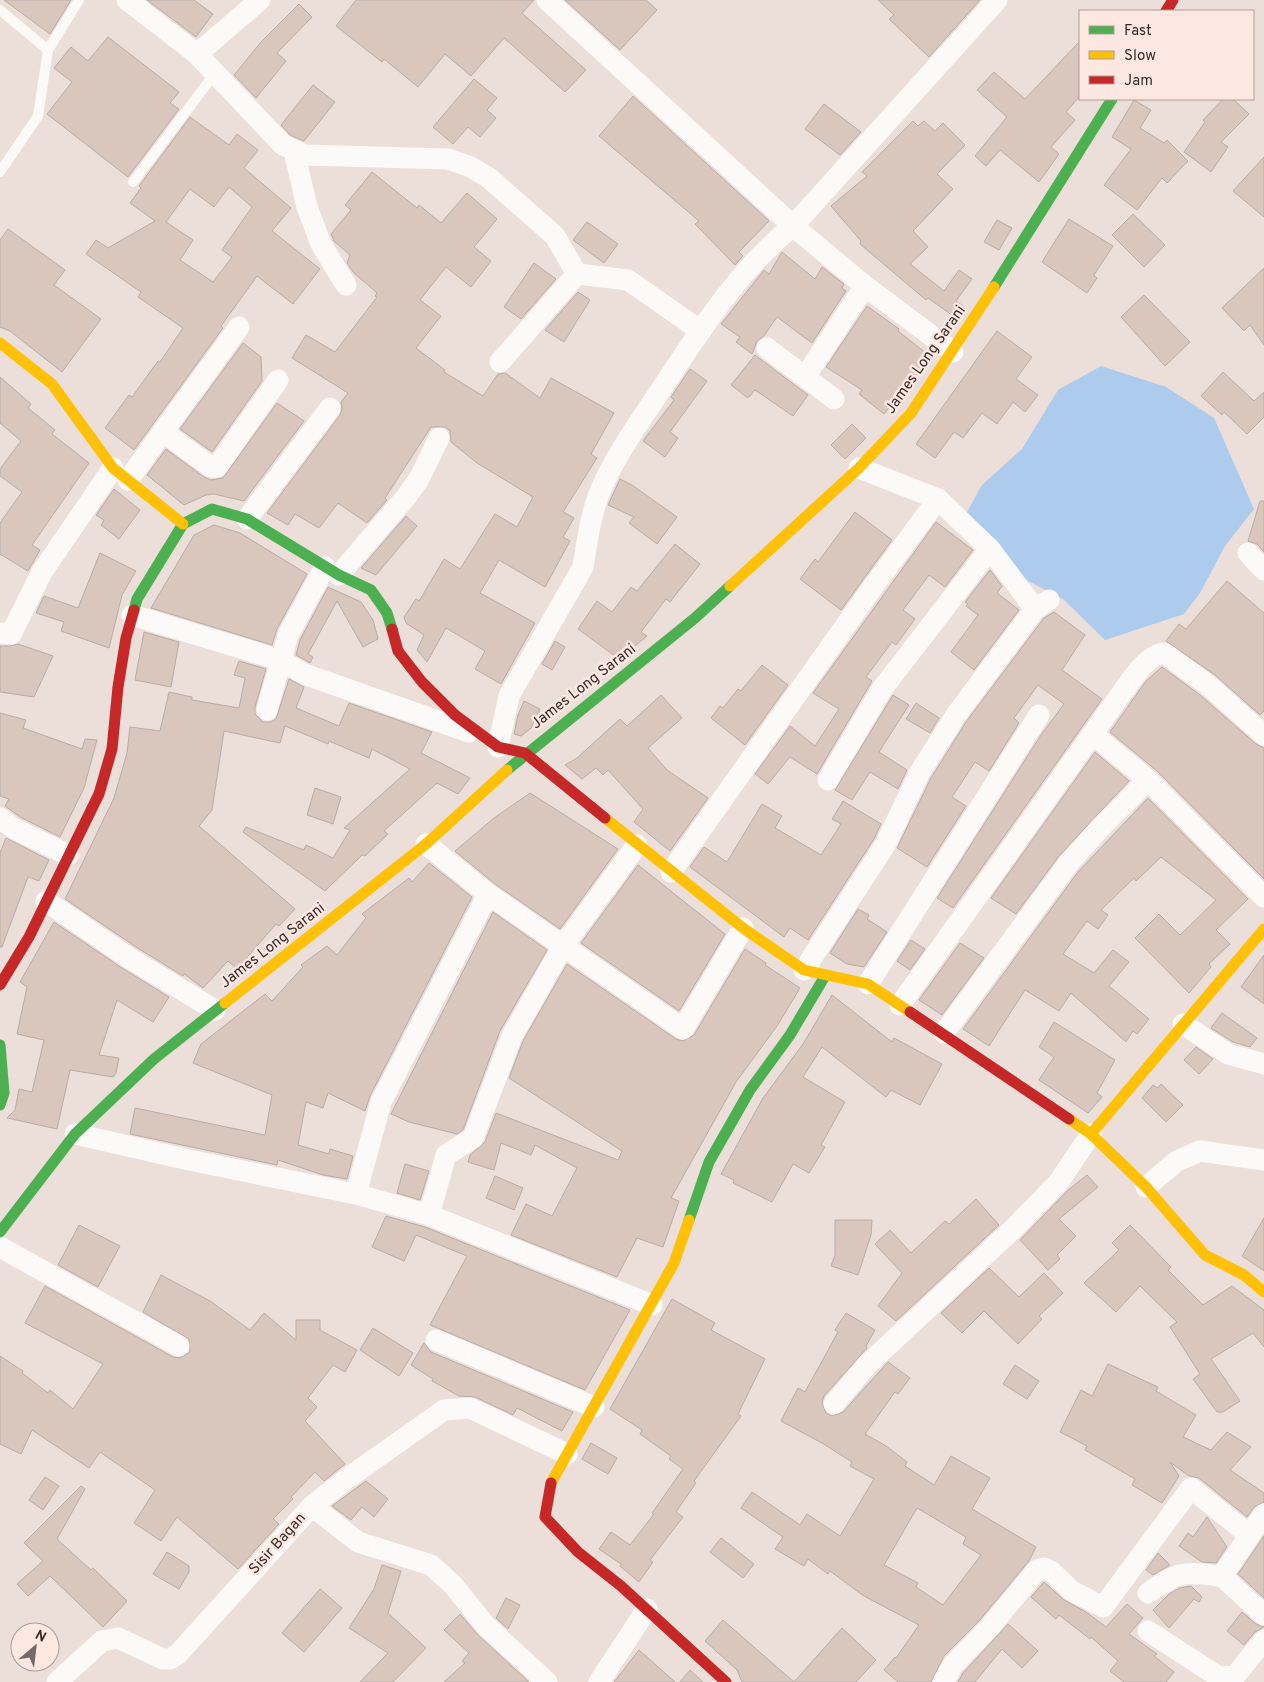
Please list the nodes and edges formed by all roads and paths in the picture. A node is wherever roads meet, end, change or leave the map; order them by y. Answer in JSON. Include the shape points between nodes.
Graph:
{"nodes":[{"id":1,"x":79,"y":0,"type":"edge"},
{"id":2,"x":127,"y":0,"type":"edge"},
{"id":3,"x":260,"y":0,"type":"edge"},
{"id":4,"x":547,"y":0,"type":"edge"},
{"id":5,"x":997,"y":0,"type":"edge"},
{"id":6,"x":0,"y":10,"type":"edge"},
{"id":7,"x":48,"y":50,"type":"junction"},
{"id":8,"x":197,"y":54,"type":"junction"},
{"id":9,"x":215,"y":73,"type":"junction"},
{"id":10,"x":1111,"y":100,"type":"edge"},
{"id":11,"x":294,"y":151,"type":"junction"},
{"id":12,"x":0,"y":172,"type":"edge"},
{"id":13,"x":133,"y":182,"type":"dead end"},
{"id":14,"x":794,"y":226,"type":"junction"},
{"id":15,"x":577,"y":274,"type":"junction"},
{"id":16,"x":346,"y":284,"type":"dead end"},
{"id":17,"x":865,"y":286,"type":"junction"},
{"id":18,"x":239,"y":327,"type":"dead end"},
{"id":19,"x":701,"y":331,"type":"junction"},
{"id":20,"x":0,"y":343,"type":"edge"},
{"id":21,"x":767,"y":348,"type":"dead end"},
{"id":22,"x":953,"y":352,"type":"junction"},
{"id":23,"x":500,"y":362,"type":"dead end"},
{"id":24,"x":805,"y":378,"type":"junction"},
{"id":25,"x":278,"y":380,"type":"dead end"},
{"id":26,"x":834,"y":399,"type":"dead end"},
{"id":27,"x":330,"y":408,"type":"dead end"},
{"id":28,"x":163,"y":432,"type":"junction"},
{"id":29,"x":439,"y":438,"type":"dead end"},
{"id":30,"x":859,"y":468,"type":"junction"},
{"id":31,"x":120,"y":474,"type":"junction"},
{"id":32,"x":938,"y":499,"type":"junction"},
{"id":33,"x":247,"y":519,"type":"junction"},
{"id":34,"x":183,"y":524,"type":"junction"},
{"id":35,"x":990,"y":549,"type":"junction"},
{"id":36,"x":1248,"y":553,"type":"dead end"},
{"id":37,"x":1264,"y":570,"type":"edge"},
{"id":38,"x":332,"y":571,"type":"junction"},
{"id":39,"x":132,"y":615,"type":"junction"},
{"id":40,"x":0,"y":633,"type":"edge"},
{"id":41,"x":280,"y":660,"type":"junction"},
{"id":42,"x":267,"y":710,"type":"dead end"},
{"id":43,"x":1039,"y":715,"type":"dead end"},
{"id":44,"x":1094,"y":735,"type":"junction"},
{"id":45,"x":1264,"y":735,"type":"edge"},
{"id":46,"x":492,"y":743,"type":"junction"},
{"id":47,"x":524,"y":753,"type":"junction"},
{"id":48,"x":828,"y":780,"type":"dead end"},
{"id":49,"x":1148,"y":780,"type":"junction"},
{"id":50,"x":0,"y":818,"type":"edge"},
{"id":51,"x":426,"y":844,"type":"junction"},
{"id":52,"x":636,"y":845,"type":"junction"},
{"id":53,"x":68,"y":855,"type":"junction"},
{"id":54,"x":671,"y":872,"type":"junction"},
{"id":55,"x":488,"y":894,"type":"junction"},
{"id":56,"x":1264,"y":897,"type":"edge"},
{"id":57,"x":46,"y":901,"type":"junction"},
{"id":58,"x":743,"y":928,"type":"junction"},
{"id":59,"x":1264,"y":929,"type":"edge"},
{"id":60,"x":563,"y":946,"type":"junction"},
{"id":61,"x":804,"y":970,"type":"junction"},
{"id":62,"x":825,"y":976,"type":"junction"},
{"id":63,"x":0,"y":984,"type":"edge"},
{"id":64,"x":868,"y":984,"type":"junction"},
{"id":65,"x":900,"y":1005,"type":"junction"},
{"id":66,"x":215,"y":1010,"type":"junction"},
{"id":67,"x":1183,"y":1024,"type":"junction"},
{"id":68,"x":944,"y":1033,"type":"junction"},
{"id":69,"x":0,"y":1045,"type":"edge"},
{"id":70,"x":1264,"y":1064,"type":"edge"},
{"id":71,"x":0,"y":1106,"type":"edge"},
{"id":72,"x":75,"y":1134,"type":"junction"},
{"id":73,"x":1091,"y":1134,"type":"junction"},
{"id":74,"x":1264,"y":1160,"type":"edge"},
{"id":75,"x":1146,"y":1187,"type":"junction"},
{"id":76,"x":356,"y":1194,"type":"junction"},
{"id":77,"x":429,"y":1215,"type":"junction"},
{"id":78,"x":0,"y":1232,"type":"edge"},
{"id":79,"x":0,"y":1247,"type":"edge"},
{"id":80,"x":1264,"y":1292,"type":"edge"},
{"id":81,"x":652,"y":1305,"type":"junction"},
{"id":82,"x":436,"y":1340,"type":"dead end"},
{"id":83,"x":179,"y":1346,"type":"dead end"},
{"id":84,"x":834,"y":1404,"type":"dead end"},
{"id":85,"x":594,"y":1407,"type":"junction"},
{"id":86,"x":567,"y":1454,"type":"junction"},
{"id":87,"x":312,"y":1506,"type":"junction"},
{"id":88,"x":1264,"y":1514,"type":"edge"},
{"id":89,"x":1250,"y":1535,"type":"junction"},
{"id":90,"x":1222,"y":1576,"type":"junction"},
{"id":91,"x":1148,"y":1594,"type":"dead end"},
{"id":92,"x":647,"y":1609,"type":"junction"},
{"id":93,"x":1264,"y":1615,"type":"edge"},
{"id":94,"x":1148,"y":1631,"type":"dead end"},
{"id":95,"x":1264,"y":1640,"type":"edge"},
{"id":96,"x":57,"y":1682,"type":"edge"},
{"id":97,"x":547,"y":1682,"type":"edge"},
{"id":98,"x":599,"y":1682,"type":"edge"},
{"id":99,"x":726,"y":1682,"type":"edge"},
{"id":100,"x":943,"y":1682,"type":"edge"}],
"edges":[{"from":1,"to":7,"type":"lane"},
{"from":2,"to":8,"type":"street"},
{"from":3,"to":8,"type":"street"},
{"from":4,"to":14,"type":"street"},
{"from":5,"to":14,"type":"street"},
{"from":6,"to":7,"type":"lane"},
{"from":7,"to":12,"type":"lane","via":[[38,116]]},
{"from":8,"to":9,"type":"street"},
{"from":9,"to":11,"type":"street","via":[[283,145]]},
{"from":9,"to":13,"type":"lane"},
{"from":10,"to":22,"type":"street","name":"James Long Sarani"},
{"from":11,"to":15,"type":"street","via":[[305,156],[448,159],[472,167],[555,236]]},
{"from":11,"to":16,"type":"street","via":[[307,207],[321,244]]},
{"from":14,"to":17,"type":"street"},
{"from":14,"to":19,"type":"street","via":[[741,277]]},
{"from":15,"to":19,"type":"street","via":[[628,280]]},
{"from":15,"to":23,"type":"street"},
{"from":17,"to":22,"type":"street"},
{"from":17,"to":24,"type":"street"},
{"from":18,"to":28,"type":"street"},
{"from":19,"to":46,"type":"street","via":[[637,425],[600,491],[580,573],[509,696]]},
{"from":20,"to":31,"type":"street","via":[[52,384]]},
{"from":21,"to":24,"type":"street"},
{"from":22,"to":30,"type":"street","name":"James Long Sarani","via":[[911,412]]},
{"from":24,"to":26,"type":"street"},
{"from":25,"to":28,"type":"street","via":[[217,467],[211,467]]},
{"from":27,"to":33,"type":"street"},
{"from":28,"to":31,"type":"street"},
{"from":29,"to":38,"type":"street","via":[[419,479],[406,497]]},
{"from":30,"to":32,"type":"street"},
{"from":30,"to":47,"type":"street","name":"James Long Sarani","via":[[694,618]]},
{"from":31,"to":34,"type":"street"},
{"from":31,"to":40,"type":"street","via":[[42,572],[11,634]]},
{"from":32,"to":35,"type":"street"},
{"from":32,"to":54,"type":"street"},
{"from":33,"to":34,"type":"street","via":[[212,509]]},
{"from":33,"to":38,"type":"street"},
{"from":34,"to":39,"type":"street","via":[[137,599]]},
{"from":35,"to":48,"type":"street","via":[[882,688]]},
{"from":35,"to":61,"type":"street","via":[[1042,604],[956,715],[920,772],[885,845]]},
{"from":36,"to":37,"type":"street"},
{"from":38,"to":41,"type":"street","via":[[297,615]]},
{"from":38,"to":46,"type":"street","via":[[371,590],[387,614],[398,651],[422,682],[455,715]]},
{"from":39,"to":41,"type":"street"},
{"from":39,"to":53,"type":"street","via":[[118,687],[112,749],[99,794]]},
{"from":41,"to":42,"type":"street"},
{"from":41,"to":46,"type":"street","via":[[304,674]]},
{"from":43,"to":64,"type":"street"},
{"from":44,"to":45,"type":"street","via":[[1149,660],[1163,653],[1208,685]]},
{"from":44,"to":49,"type":"street"},
{"from":44,"to":65,"type":"street"},
{"from":46,"to":47,"type":"street"},
{"from":47,"to":51,"type":"street","name":"James Long Sarani"},
{"from":47,"to":52,"type":"street"},
{"from":49,"to":56,"type":"street"},
{"from":49,"to":68,"type":"street","via":[[1068,864]]},
{"from":50,"to":53,"type":"street","via":[[13,828]]},
{"from":51,"to":55,"type":"street"},
{"from":51,"to":66,"type":"street","name":"James Long Sarani"},
{"from":52,"to":54,"type":"street"},
{"from":52,"to":60,"type":"street"},
{"from":53,"to":57,"type":"street"},
{"from":54,"to":58,"type":"street"},
{"from":55,"to":60,"type":"street"},
{"from":55,"to":76,"type":"street","via":[[381,1102]]},
{"from":57,"to":63,"type":"street","via":[[29,937]]},
{"from":57,"to":66,"type":"street","via":[[129,958]]},
{"from":58,"to":60,"type":"street","via":[[683,1029]]},
{"from":58,"to":61,"type":"street"},
{"from":59,"to":67,"type":"street"},
{"from":60,"to":77,"type":"street","via":[[512,1036],[473,1138],[446,1155]]},
{"from":61,"to":62,"type":"street"},
{"from":62,"to":64,"type":"street"},
{"from":62,"to":81,"type":"street","via":[[790,1035],[750,1090],[709,1162],[674,1263]]},
{"from":64,"to":65,"type":"street"},
{"from":65,"to":68,"type":"street"},
{"from":66,"to":72,"type":"street","name":"James Long Sarani","via":[[154,1059]]},
{"from":67,"to":70,"type":"street","via":[[1228,1054]]},
{"from":67,"to":73,"type":"street"},
{"from":68,"to":73,"type":"street"},
{"from":69,"to":71,"type":"street","via":[[4,1093]]},
{"from":72,"to":76,"type":"street"},
{"from":72,"to":78,"type":"street","name":"James Long Sarani"},
{"from":73,"to":75,"type":"street"},
{"from":73,"to":84,"type":"street","via":[[1051,1190],[867,1365]]},
{"from":74,"to":75,"type":"street","via":[[1200,1151],[1177,1161]]},
{"from":75,"to":80,"type":"street","via":[[1205,1255],[1244,1275]]},
{"from":76,"to":77,"type":"street"},
{"from":77,"to":81,"type":"street"},
{"from":79,"to":83,"type":"street"},
{"from":81,"to":85,"type":"street"},
{"from":82,"to":85,"type":"street"},
{"from":85,"to":86,"type":"street"},
{"from":86,"to":87,"type":"street","via":[[470,1408],[444,1410]]},
{"from":86,"to":92,"type":"street","via":[[551,1482],[545,1517],[578,1552]]},
{"from":87,"to":96,"type":"street","name":"Sisir Bagan","via":[[178,1654],[163,1659],[118,1638],[102,1642]]},
{"from":87,"to":97,"type":"street","name":"Sisir Bagan","via":[[358,1542],[431,1565],[453,1584],[486,1626]]},
{"from":88,"to":89,"type":"street"},
{"from":89,"to":90,"type":"street"},
{"from":89,"to":100,"type":"street","via":[[1191,1488],[1103,1607],[1072,1591],[1052,1572],[1044,1568],[1037,1570],[954,1665]]},
{"from":90,"to":91,"type":"street","via":[[1185,1573],[1172,1576]]},
{"from":90,"to":93,"type":"street"},
{"from":92,"to":98,"type":"street"},
{"from":92,"to":99,"type":"street"},
{"from":94,"to":95,"type":"street","via":[[1219,1677],[1235,1676]]}]}
